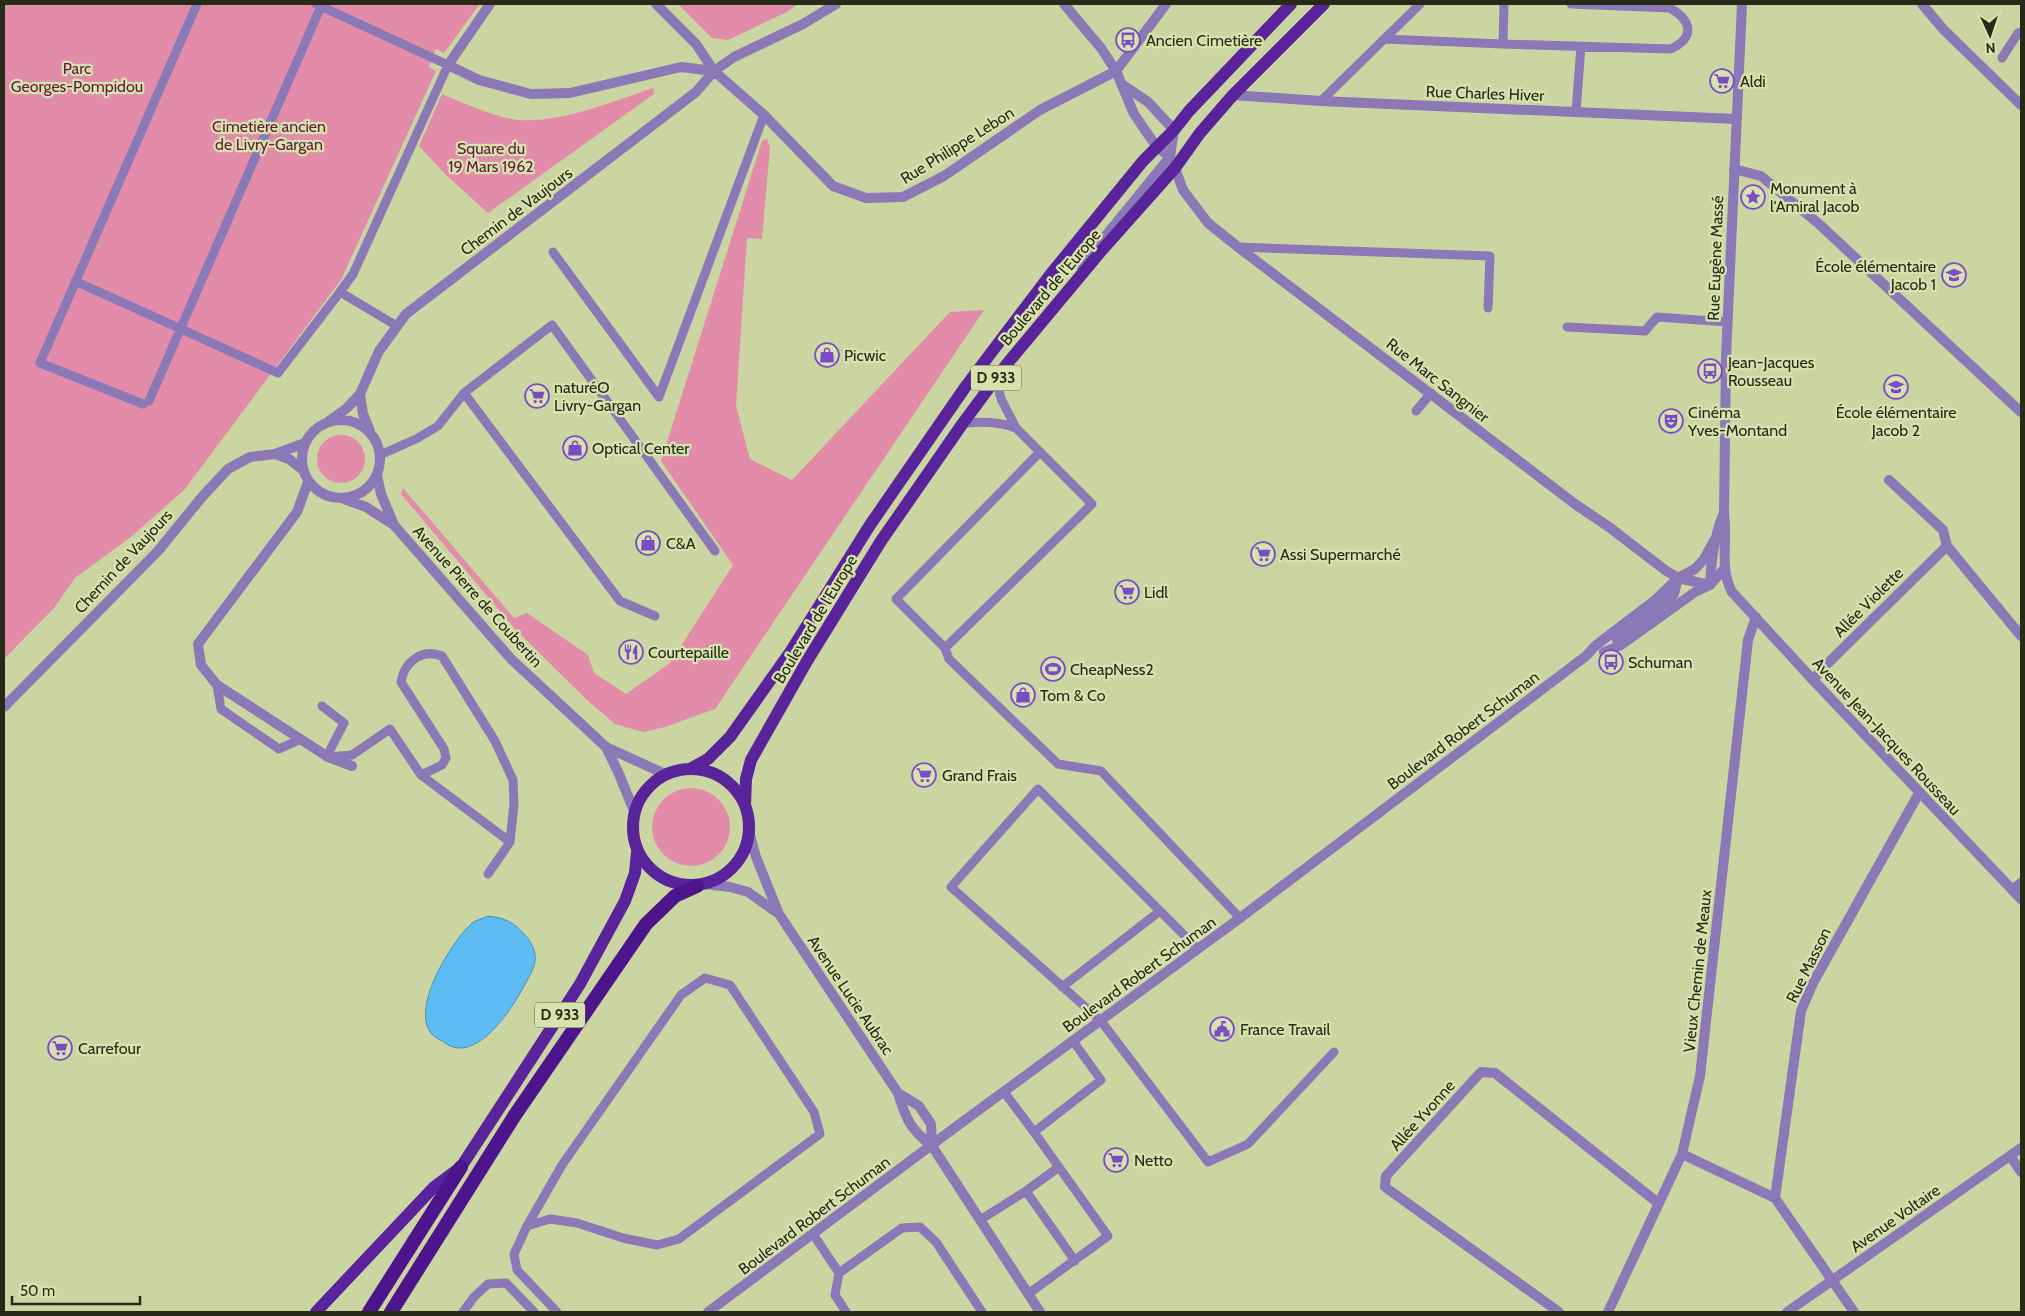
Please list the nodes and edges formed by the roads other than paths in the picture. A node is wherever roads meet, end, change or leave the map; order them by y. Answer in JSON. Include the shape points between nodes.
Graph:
{"nodes":[{"id":1,"x":197,"y":4,"type":"edge"},
{"id":2,"x":319,"y":4,"type":"edge"},
{"id":3,"x":490,"y":4,"type":"edge"},
{"id":4,"x":656,"y":4,"type":"edge"},
{"id":5,"x":836,"y":4,"type":"edge"},
{"id":6,"x":1064,"y":4,"type":"edge"},
{"id":7,"x":1166,"y":4,"type":"edge"},
{"id":8,"x":1291,"y":4,"type":"edge"},
{"id":9,"x":1324,"y":4,"type":"edge"},
{"id":10,"x":1420,"y":4,"type":"edge"},
{"id":11,"x":1504,"y":4,"type":"edge"},
{"id":12,"x":1571,"y":4,"type":"edge"},
{"id":13,"x":1742,"y":4,"type":"edge"},
{"id":14,"x":1922,"y":4,"type":"edge"},
{"id":15,"x":2021,"y":32,"type":"edge"},
{"id":16,"x":1384,"y":39,"type":"junction"},
{"id":17,"x":1503,"y":44,"type":"junction"},
{"id":18,"x":1581,"y":46,"type":"junction"},
{"id":19,"x":2002,"y":58,"type":"dead end"},
{"id":20,"x":448,"y":65,"type":"junction"},
{"id":21,"x":714,"y":71,"type":"junction"},
{"id":22,"x":1116,"y":71,"type":"junction"},
{"id":23,"x":1123,"y":85,"type":"junction"},
{"id":24,"x":1233,"y":95,"type":"junction"},
{"id":25,"x":1321,"y":101,"type":"junction"},
{"id":26,"x":2021,"y":105,"type":"edge"},
{"id":27,"x":1576,"y":112,"type":"junction"},
{"id":28,"x":764,"y":115,"type":"junction"},
{"id":29,"x":1736,"y":119,"type":"junction"},
{"id":30,"x":1174,"y":130,"type":"junction"},
{"id":31,"x":1156,"y":146,"type":"junction"},
{"id":32,"x":1172,"y":162,"type":"junction"},
{"id":33,"x":1734,"y":169,"type":"junction"},
{"id":34,"x":1238,"y":247,"type":"junction"},
{"id":35,"x":553,"y":252,"type":"dead end"},
{"id":36,"x":75,"y":282,"type":"junction"},
{"id":37,"x":340,"y":292,"type":"junction"},
{"id":38,"x":1488,"y":308,"type":"dead end"},
{"id":39,"x":1728,"y":322,"type":"junction"},
{"id":40,"x":398,"y":326,"type":"junction"},
{"id":41,"x":1567,"y":327,"type":"dead end"},
{"id":42,"x":181,"y":329,"type":"junction"},
{"id":43,"x":996,"y":378,"type":"junction"},
{"id":44,"x":464,"y":393,"type":"junction"},
{"id":45,"x":1431,"y":393,"type":"junction"},
{"id":46,"x":360,"y":394,"type":"junction"},
{"id":47,"x":1416,"y":411,"type":"dead end"},
{"id":48,"x":2021,"y":412,"type":"edge"},
{"id":49,"x":329,"y":421,"type":"junction"},
{"id":50,"x":963,"y":423,"type":"junction"},
{"id":51,"x":1016,"y":428,"type":"junction"},
{"id":52,"x":372,"y":435,"type":"junction"},
{"id":53,"x":304,"y":443,"type":"junction"},
{"id":54,"x":1039,"y":453,"type":"junction"},
{"id":55,"x":274,"y":454,"type":"junction"},
{"id":56,"x":380,"y":455,"type":"junction"},
{"id":57,"x":302,"y":469,"type":"junction"},
{"id":58,"x":377,"y":475,"type":"junction"},
{"id":59,"x":1889,"y":480,"type":"dead end"},
{"id":60,"x":308,"y":482,"type":"junction"},
{"id":61,"x":344,"y":499,"type":"junction"},
{"id":62,"x":1724,"y":514,"type":"junction"},
{"id":63,"x":394,"y":524,"type":"junction"},
{"id":64,"x":1716,"y":539,"type":"junction"},
{"id":65,"x":1947,"y":546,"type":"junction"},
{"id":66,"x":715,"y":551,"type":"dead end"},
{"id":67,"x":1724,"y":569,"type":"junction"},
{"id":68,"x":1678,"y":578,"type":"junction"},
{"id":69,"x":1710,"y":585,"type":"junction"},
{"id":70,"x":1732,"y":592,"type":"junction"},
{"id":71,"x":655,"y":616,"type":"dead end"},
{"id":72,"x":1756,"y":617,"type":"junction"},
{"id":73,"x":2021,"y":636,"type":"edge"},
{"id":74,"x":945,"y":648,"type":"junction"},
{"id":75,"x":1604,"y":652,"type":"junction"},
{"id":76,"x":1586,"y":656,"type":"junction"},
{"id":77,"x":1813,"y":680,"type":"junction"},
{"id":78,"x":217,"y":685,"type":"junction"},
{"id":79,"x":322,"y":706,"type":"dead end"},
{"id":80,"x":4,"y":708,"type":"edge"},
{"id":81,"x":301,"y":739,"type":"junction"},
{"id":82,"x":606,"y":747,"type":"junction"},
{"id":83,"x":327,"y":756,"type":"junction"},
{"id":84,"x":352,"y":766,"type":"dead end"},
{"id":85,"x":690,"y":769,"type":"junction"},
{"id":86,"x":666,"y":774,"type":"junction"},
{"id":87,"x":421,"y":775,"type":"junction"},
{"id":88,"x":1919,"y":793,"type":"junction"},
{"id":89,"x":745,"y":804,"type":"junction"},
{"id":90,"x":634,"y":812,"type":"junction"},
{"id":91,"x":749,"y":831,"type":"junction"},
{"id":92,"x":510,"y":842,"type":"junction"},
{"id":93,"x":637,"y":852,"type":"junction"},
{"id":94,"x":488,"y":874,"type":"dead end"},
{"id":95,"x":2021,"y":883,"type":"edge"},
{"id":96,"x":701,"y":885,"type":"junction"},
{"id":97,"x":2012,"y":890,"type":"junction"},
{"id":98,"x":2021,"y":899,"type":"edge"},
{"id":99,"x":1160,"y":911,"type":"junction"},
{"id":100,"x":778,"y":914,"type":"junction"},
{"id":101,"x":1240,"y":918,"type":"junction"},
{"id":102,"x":1198,"y":949,"type":"junction"},
{"id":103,"x":1062,"y":987,"type":"junction"},
{"id":104,"x":1101,"y":1021,"type":"junction"},
{"id":105,"x":1073,"y":1041,"type":"junction"},
{"id":106,"x":1334,"y":1052,"type":"dead end"},
{"id":107,"x":1004,"y":1092,"type":"junction"},
{"id":108,"x":898,"y":1094,"type":"junction"},
{"id":109,"x":1034,"y":1132,"type":"junction"},
{"id":110,"x":932,"y":1146,"type":"junction"},
{"id":111,"x":2021,"y":1148,"type":"edge"},
{"id":112,"x":1682,"y":1154,"type":"junction"},
{"id":113,"x":2010,"y":1156,"type":"junction"},
{"id":114,"x":461,"y":1167,"type":"junction"},
{"id":115,"x":1059,"y":1167,"type":"junction"},
{"id":116,"x":2021,"y":1172,"type":"edge"},
{"id":117,"x":1026,"y":1191,"type":"junction"},
{"id":118,"x":1775,"y":1198,"type":"junction"},
{"id":119,"x":1658,"y":1202,"type":"junction"},
{"id":120,"x":980,"y":1220,"type":"junction"},
{"id":121,"x":527,"y":1226,"type":"junction"},
{"id":122,"x":812,"y":1234,"type":"junction"},
{"id":123,"x":1075,"y":1261,"type":"junction"},
{"id":124,"x":839,"y":1273,"type":"junction"},
{"id":125,"x":1832,"y":1280,"type":"junction"},
{"id":126,"x":1028,"y":1294,"type":"junction"},
{"id":127,"x":316,"y":1312,"type":"edge"},
{"id":128,"x":369,"y":1312,"type":"edge"},
{"id":129,"x":391,"y":1312,"type":"edge"},
{"id":130,"x":463,"y":1312,"type":"edge"},
{"id":131,"x":534,"y":1312,"type":"edge"},
{"id":132,"x":557,"y":1312,"type":"edge"},
{"id":133,"x":708,"y":1312,"type":"edge"},
{"id":134,"x":846,"y":1312,"type":"edge"},
{"id":135,"x":982,"y":1312,"type":"edge"},
{"id":136,"x":1040,"y":1312,"type":"edge"},
{"id":137,"x":1559,"y":1312,"type":"edge"},
{"id":138,"x":1608,"y":1312,"type":"edge"},
{"id":139,"x":1787,"y":1312,"type":"edge"},
{"id":140,"x":1854,"y":1312,"type":"edge"}],
"edges":[{"from":1,"to":36,"type":"lane"},
{"from":2,"to":20,"type":"lane"},
{"from":2,"to":42,"type":"lane"},
{"from":3,"to":20,"type":"street"},
{"from":4,"to":21,"type":"street","name":"Rue Philippe Lebon","via":[[696,44]]},
{"from":5,"to":21,"type":"street","name":"Chemin de Vaujours","via":[[803,24],[734,56]]},
{"from":6,"to":22,"type":"street"},
{"from":7,"to":22,"type":"street"},
{"from":8,"to":30,"type":"main road","name":"Boulevard de l'Europe","number":"D 933"},
{"from":9,"to":24,"type":"main road","name":"Boulevard de l'Europe","number":"D 933"},
{"from":10,"to":16,"type":"lane"},
{"from":11,"to":17,"type":"lane"},
{"from":12,"to":18,"type":"lane","via":[[1670,8],[1681,14],[1687,24],[1688,35],[1672,49]]},
{"from":13,"to":29,"type":"street","name":"Rue Eugène Massé"},
{"from":14,"to":26,"type":"street","via":[[1943,29]]},
{"from":15,"to":19,"type":"lane"},
{"from":16,"to":17,"type":"lane"},
{"from":16,"to":25,"type":"lane"},
{"from":17,"to":18,"type":"lane"},
{"from":18,"to":27,"type":"lane"},
{"from":20,"to":21,"type":"street","via":[[479,80],[531,94],[570,93],[682,67]]},
{"from":20,"to":37,"type":"lane","via":[[353,274]]},
{"from":21,"to":28,"type":"street","name":"Rue Philippe Lebon"},
{"from":21,"to":40,"type":"street","name":"Chemin de Vaujours","via":[[696,92],[406,314]]},
{"from":22,"to":23,"type":"street"},
{"from":22,"to":28,"type":"street","name":"Rue Philippe Lebon","via":[[1040,110],[944,176],[903,198],[866,198],[833,186]]},
{"from":23,"to":30,"type":"street","via":[[1148,102]]},
{"from":23,"to":31,"type":"street","via":[[1134,114]]},
{"from":24,"to":25,"type":"street","name":"Rue Charles Hiver"},
{"from":24,"to":32,"type":"main road","name":"Boulevard de l'Europe","number":"D 933","via":[[1183,156]]},
{"from":25,"to":27,"type":"street","name":"Rue Charles Hiver"},
{"from":27,"to":29,"type":"street","name":"Rue Charles Hiver"},
{"from":28,"to":35,"type":"lane","via":[[659,397]]},
{"from":29,"to":33,"type":"street","name":"Rue Eugène Massé"},
{"from":30,"to":31,"type":"main road","name":"Boulevard de l'Europe","number":"D 933"},
{"from":30,"to":32,"type":"street"},
{"from":31,"to":32,"type":"street"},
{"from":31,"to":85,"type":"main road","name":"Boulevard de l'Europe","number":"D 933","via":[[1050,275],[966,386],[870,525],[791,651],[730,737],[708,759]]},
{"from":32,"to":34,"type":"street","name":"Rue Marc Sangnier","via":[[1183,190],[1208,223]]},
{"from":32,"to":43,"type":"main road","name":"Boulevard de l'Europe","number":"D 933"},
{"from":33,"to":39,"type":"street","name":"Rue Eugène Massé"},
{"from":33,"to":48,"type":"street","via":[[1761,176],[1819,224]]},
{"from":34,"to":38,"type":"lane","via":[[1490,256]]},
{"from":34,"to":45,"type":"street","name":"Rue Marc Sangnier"},
{"from":36,"to":42,"type":"lane"},
{"from":36,"to":42,"type":"lane","via":[[40,363],[146,403]]},
{"from":37,"to":40,"type":"lane"},
{"from":37,"to":42,"type":"lane","via":[[278,374]]},
{"from":39,"to":41,"type":"lane","via":[[1657,317],[1645,331]]},
{"from":39,"to":62,"type":"street","name":"Rue Eugène Massé"},
{"from":40,"to":46,"type":"street","name":"Chemin de Vaujours","via":[[379,351]]},
{"from":43,"to":50,"type":"main road","name":"Boulevard de l'Europe","number":"D 933"},
{"from":43,"to":51,"type":"lane","via":[[1000,399]]},
{"from":44,"to":56,"type":"lane","via":[[438,426]]},
{"from":44,"to":66,"type":"lane","via":[[552,325]]},
{"from":44,"to":71,"type":"lane","via":[[620,601]]},
{"from":45,"to":47,"type":"lane"},
{"from":45,"to":68,"type":"street","name":"Rue Marc Sangnier","via":[[1575,504]]},
{"from":46,"to":49,"type":"street","name":"Chemin de Vaujours"},
{"from":46,"to":52,"type":"street","via":[[363,414]]},
{"from":49,"to":52,"type":"street","via":[[353,422]]},
{"from":49,"to":53,"type":"street"},
{"from":50,"to":51,"type":"lane","via":[[990,421]]},
{"from":50,"to":89,"type":"main road","name":"Boulevard de l'Europe","number":"D 933","via":[[882,541],[807,661],[751,760]]},
{"from":51,"to":54,"type":"lane"},
{"from":52,"to":56,"type":"street"},
{"from":53,"to":55,"type":"street","name":"Chemin de Vaujours"},
{"from":53,"to":57,"type":"street"},
{"from":54,"to":74,"type":"lane","via":[[896,599]]},
{"from":54,"to":74,"type":"lane","via":[[1092,504]]},
{"from":55,"to":57,"type":"street","via":[[289,459]]},
{"from":55,"to":80,"type":"street","name":"Chemin de Vaujours","via":[[250,457],[228,469],[158,551]]},
{"from":56,"to":58,"type":"street"},
{"from":57,"to":60,"type":"street"},
{"from":58,"to":61,"type":"street","via":[[370,487]]},
{"from":58,"to":63,"type":"street","name":"Avenue Pierre de Coubertin","via":[[380,494]]},
{"from":59,"to":65,"type":"street","via":[[1943,530]]},
{"from":60,"to":61,"type":"street","via":[[330,498]]},
{"from":60,"to":78,"type":"street","via":[[297,512],[198,644],[202,665]]},
{"from":61,"to":63,"type":"street","name":"Avenue Pierre de Coubertin","via":[[366,507]]},
{"from":62,"to":64,"type":"street","name":"Rue Eugène Massé"},
{"from":62,"to":67,"type":"street","name":"Rue Eugène Massé"},
{"from":63,"to":82,"type":"street","name":"Avenue Pierre de Coubertin","via":[[511,659]]},
{"from":64,"to":68,"type":"street","name":"Rue Eugène Massé","via":[[1695,569]]},
{"from":64,"to":69,"type":"street","name":"Rue Eugène Massé"},
{"from":65,"to":73,"type":"street"},
{"from":65,"to":77,"type":"street","name":"Allée Violette"},
{"from":67,"to":69,"type":"street"},
{"from":67,"to":70,"type":"street","name":"Avenue Jean-Jacques Rousseau"},
{"from":68,"to":69,"type":"street","name":"Rue Marc Sangnier"},
{"from":68,"to":75,"type":"street","name":"Boulevard Robert Schuman","via":[[1674,594],[1660,608]]},
{"from":68,"to":76,"type":"street","name":"Boulevard Robert Schuman"},
{"from":69,"to":70,"type":"street","name":"Avenue Jean-Jacques Rousseau"},
{"from":69,"to":75,"type":"street","name":"Boulevard Robert Schuman","via":[[1695,592],[1621,645]]},
{"from":70,"to":72,"type":"street","name":"Avenue Jean-Jacques Rousseau"},
{"from":72,"to":77,"type":"street","name":"Avenue Jean-Jacques Rousseau"},
{"from":72,"to":112,"type":"street","name":"Vieux Chemin de Meaux","via":[[1748,640],[1700,1076]]},
{"from":74,"to":101,"type":"lane","via":[[950,659],[1058,764],[1101,771]]},
{"from":75,"to":76,"type":"street","name":"Boulevard Robert Schuman"},
{"from":76,"to":101,"type":"street","name":"Boulevard Robert Schuman"},
{"from":77,"to":88,"type":"street","name":"Avenue Jean-Jacques Rousseau"},
{"from":78,"to":81,"type":"street"},
{"from":78,"to":81,"type":"lane","via":[[220,709],[280,749]]},
{"from":79,"to":83,"type":"lane","via":[[344,723]]},
{"from":81,"to":83,"type":"street"},
{"from":82,"to":86,"type":"street","name":"Avenue Pierre de Coubertin"},
{"from":82,"to":90,"type":"street","name":"Avenue Pierre de Coubertin"},
{"from":83,"to":84,"type":"street"},
{"from":83,"to":87,"type":"lane","via":[[352,755],[390,729]]},
{"from":85,"to":86,"type":"main road"},
{"from":85,"to":89,"type":"main road","via":[[707,771],[723,778]]},
{"from":86,"to":90,"type":"main road","via":[[641,796]]},
{"from":87,"to":92,"type":"lane"},
{"from":87,"to":92,"type":"lane","via":[[442,764],[446,758],[444,749],[401,682],[403,671],[410,662],[434,652],[442,656],[495,741],[512,780],[514,804]]},
{"from":88,"to":97,"type":"street","name":"Avenue Jean-Jacques Rousseau"},
{"from":88,"to":118,"type":"street","name":"Rue Masson","via":[[1813,983],[1801,1011]]},
{"from":89,"to":91,"type":"main road"},
{"from":90,"to":93,"type":"main road","via":[[632,832]]},
{"from":91,"to":96,"type":"main road","via":[[745,849],[736,865],[722,877]]},
{"from":91,"to":100,"type":"street","name":"Avenue Lucie Aubrac"},
{"from":92,"to":94,"type":"lane"},
{"from":93,"to":96,"type":"main road","via":[[647,867],[662,878],[679,885]]},
{"from":93,"to":114,"type":"main road","number":"D 933","via":[[635,873],[625,901],[580,984]]},
{"from":95,"to":97,"type":"street"},
{"from":96,"to":100,"type":"street","name":"Avenue Lucie Aubrac","via":[[748,892]]},
{"from":96,"to":129,"type":"highway","number":"D 933","via":[[675,896],[646,924],[515,1115]]},
{"from":97,"to":98,"type":"street","name":"Avenue Jean-Jacques Rousseau"},
{"from":99,"to":102,"type":"lane"},
{"from":99,"to":103,"type":"lane"},
{"from":99,"to":103,"type":"lane","via":[[1038,789],[951,887]]},
{"from":100,"to":108,"type":"street","name":"Avenue Lucie Aubrac"},
{"from":101,"to":102,"type":"street","name":"Boulevard Robert Schuman"},
{"from":102,"to":104,"type":"street","name":"Boulevard Robert Schuman"},
{"from":103,"to":104,"type":"lane"},
{"from":104,"to":105,"type":"street","name":"Boulevard Robert Schuman"},
{"from":104,"to":106,"type":"lane","via":[[1208,1162],[1248,1144]]},
{"from":105,"to":107,"type":"street","name":"Boulevard Robert Schuman"},
{"from":105,"to":109,"type":"lane","via":[[1101,1080]]},
{"from":107,"to":109,"type":"lane"},
{"from":107,"to":110,"type":"street","name":"Boulevard Robert Schuman"},
{"from":108,"to":110,"type":"street","name":"Avenue Lucie Aubrac","via":[[905,1116],[916,1134]]},
{"from":108,"to":110,"type":"street","name":"Avenue Lucie Aubrac","via":[[919,1106],[931,1124]]},
{"from":109,"to":115,"type":"lane"},
{"from":110,"to":120,"type":"street","name":"Avenue Lucie Aubrac"},
{"from":110,"to":122,"type":"street","name":"Boulevard Robert Schuman"},
{"from":111,"to":113,"type":"street","name":"Avenue Voltaire"},
{"from":112,"to":118,"type":"street"},
{"from":112,"to":119,"type":"street","name":"Vieux Chemin de Meaux"},
{"from":113,"to":116,"type":"street"},
{"from":113,"to":125,"type":"street","name":"Avenue Voltaire"},
{"from":114,"to":127,"type":"main road","via":[[434,1187]]},
{"from":114,"to":128,"type":"highway","number":"D 933"},
{"from":115,"to":117,"type":"lane"},
{"from":115,"to":123,"type":"lane","via":[[1108,1236]]},
{"from":117,"to":120,"type":"lane"},
{"from":117,"to":123,"type":"lane"},
{"from":118,"to":125,"type":"street"},
{"from":119,"to":137,"type":"street","name":"Allée Yvonne","via":[[1495,1073],[1481,1072],[1386,1176],[1385,1187]]},
{"from":119,"to":138,"type":"street","name":"Vieux Chemin de Meaux"},
{"from":120,"to":126,"type":"street","name":"Avenue Lucie Aubrac"},
{"from":121,"to":121,"type":"lane","via":[[550,1219],[657,1245],[679,1239],[820,1134],[814,1112],[730,985],[705,978],[681,995],[562,1165]]},
{"from":121,"to":132,"type":"lane","via":[[514,1254],[517,1270]]},
{"from":122,"to":124,"type":"lane"},
{"from":122,"to":133,"type":"street","name":"Boulevard Robert Schuman"},
{"from":123,"to":126,"type":"lane"},
{"from":124,"to":134,"type":"lane","via":[[835,1295]]},
{"from":124,"to":135,"type":"lane","via":[[902,1228],[920,1227],[936,1242]]},
{"from":125,"to":139,"type":"street","name":"Avenue Voltaire"},
{"from":125,"to":140,"type":"street"},
{"from":126,"to":136,"type":"street","name":"Avenue Lucie Aubrac"},
{"from":130,"to":131,"type":"lane","via":[[488,1284],[506,1283]]}]}
